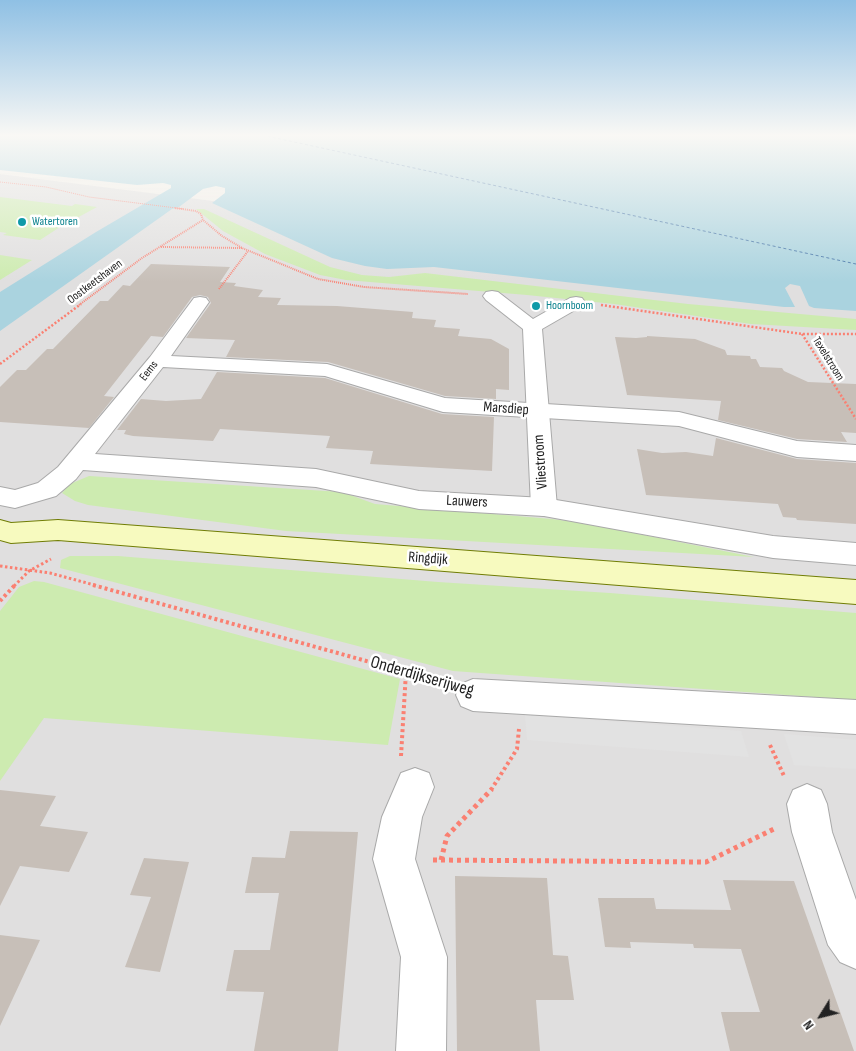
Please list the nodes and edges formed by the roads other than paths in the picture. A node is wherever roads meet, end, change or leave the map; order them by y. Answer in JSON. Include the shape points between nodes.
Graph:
{"nodes":[{"id":1,"x":492,"y":296,"type":"dead end"},
{"id":2,"x":200,"y":302,"type":"road end"},
{"id":3,"x":576,"y":302,"type":"dead end"},
{"id":4,"x":532,"y":327,"type":"junction"},
{"id":5,"x":157,"y":361,"type":"junction"},
{"id":6,"x":537,"y":411,"type":"junction"},
{"id":7,"x":856,"y":454,"type":"edge"},
{"id":8,"x":78,"y":460,"type":"junction"},
{"id":9,"x":0,"y":496,"type":"edge"},
{"id":10,"x":544,"y":507,"type":"junction"},
{"id":11,"x":4,"y":535,"type":"edge"},
{"id":12,"x":856,"y":554,"type":"edge"},
{"id":13,"x":856,"y":592,"type":"edge"},
{"id":14,"x":474,"y":694,"type":"road end"},
{"id":15,"x":856,"y":717,"type":"edge"},
{"id":16,"x":415,"y":787,"type":"road end"},
{"id":17,"x":807,"y":804,"type":"road end"},
{"id":18,"x":856,"y":946,"type":"edge"},
{"id":19,"x":421,"y":1051,"type":"edge"}],
"edges":[{"from":1,"to":4,"type":"street"},
{"from":2,"to":5,"type":"street","name":"Eems"},
{"from":3,"to":4,"type":"street"},
{"from":4,"to":6,"type":"street","name":"Vliestroom"},
{"from":5,"to":6,"type":"street","name":"Marsdiep","via":[[327,370],[443,405]]},
{"from":5,"to":8,"type":"street","name":"Eems"},
{"from":6,"to":7,"type":"street","name":"Marsdiep","via":[[679,419],[797,449]]},
{"from":6,"to":10,"type":"street","name":"Vliestroom"},
{"from":8,"to":9,"type":"street","name":"Eems","via":[[47,490],[16,499]]},
{"from":8,"to":10,"type":"street","name":"Lauwers","via":[[316,478],[419,500]]},
{"from":10,"to":12,"type":"street","name":"Lauwers","via":[[774,547]]},
{"from":11,"to":13,"type":"main road","name":"Ringdijk","via":[[58,530]]},
{"from":14,"to":15,"type":"street","name":"Onderdijkserijweg"},
{"from":16,"to":19,"type":"street","via":[[402,817],[394,859],[424,957]]},
{"from":17,"to":18,"type":"street","via":[[812,832],[844,929]]}]}
